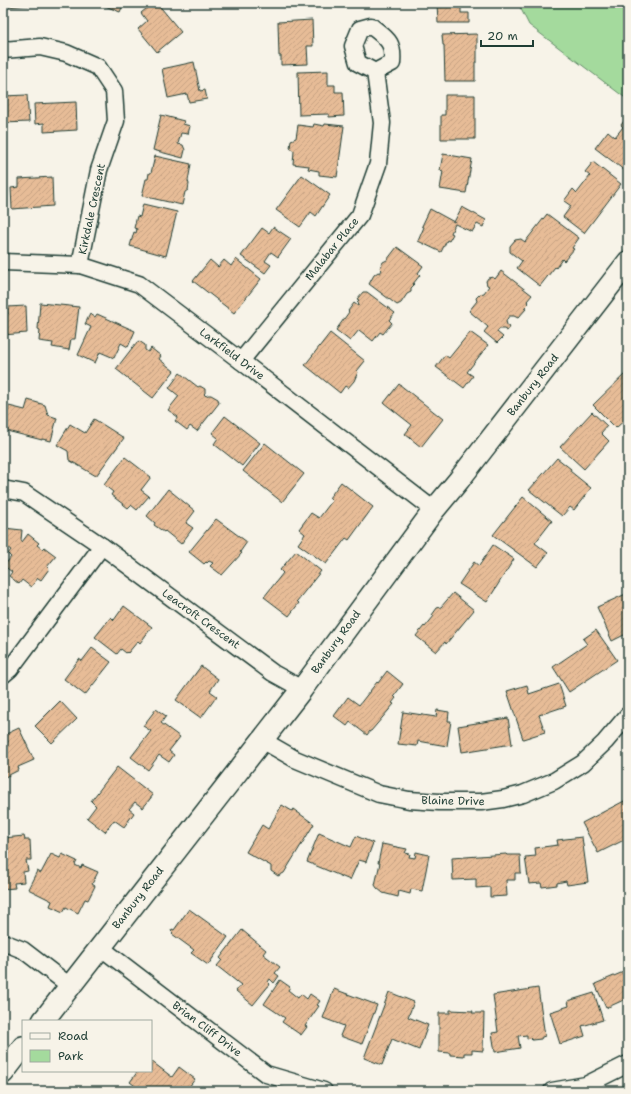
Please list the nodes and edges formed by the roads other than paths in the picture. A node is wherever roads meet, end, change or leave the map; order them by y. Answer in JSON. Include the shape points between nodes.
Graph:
{"nodes":[{"id":1,"x":3,"y":50,"type":"edge"},
{"id":2,"x":375,"y":72,"type":"dead end"},
{"id":3,"x":3,"y":262,"type":"edge"},
{"id":4,"x":628,"y":262,"type":"edge"},
{"id":5,"x":80,"y":264,"type":"junction"},
{"id":6,"x":241,"y":361,"type":"junction"},
{"id":7,"x":3,"y":489,"type":"edge"},
{"id":8,"x":434,"y":510,"type":"junction"},
{"id":9,"x":102,"y":546,"type":"junction"},
{"id":10,"x":3,"y":675,"type":"edge"},
{"id":11,"x":302,"y":689,"type":"junction"},
{"id":12,"x":628,"y":715,"type":"edge"},
{"id":13,"x":262,"y":740,"type":"junction"},
{"id":14,"x":3,"y":942,"type":"edge"},
{"id":15,"x":100,"y":947,"type":"junction"},
{"id":16,"x":70,"y":986,"type":"junction"},
{"id":17,"x":44,"y":1020,"type":"edge"},
{"id":18,"x":22,"y":1048,"type":"edge"},
{"id":19,"x":628,"y":1064,"type":"edge"},
{"id":20,"x":3,"y":1073,"type":"edge"},
{"id":21,"x":324,"y":1091,"type":"edge"},
{"id":22,"x":552,"y":1091,"type":"edge"}],
"edges":[{"from":1,"to":5,"type":"street","name":"Kirkdale Crescent","via":[[40,47],[66,54],[98,68],[114,91],[116,121],[99,170]]},
{"from":2,"to":6,"type":"street","name":"Malabar Place","via":[[382,123],[378,164],[360,216]]},
{"from":3,"to":5,"type":"street","name":"Larkfield Drive"},
{"from":4,"to":8,"type":"street","name":"Banbury Road"},
{"from":5,"to":6,"type":"street","name":"Larkfield Drive","via":[[138,284]]},
{"from":6,"to":8,"type":"street","name":"Larkfield Drive"},
{"from":7,"to":9,"type":"street","name":"Leacroft Crescent","via":[[24,493]]},
{"from":8,"to":11,"type":"street","name":"Banbury Road"},
{"from":9,"to":10,"type":"street"},
{"from":9,"to":11,"type":"street","name":"Leacroft Crescent","via":[[273,673]]},
{"from":11,"to":13,"type":"street","name":"Banbury Road"},
{"from":12,"to":13,"type":"street","name":"Blaine Drive","via":[[583,763],[554,781],[523,794],[481,802],[409,800],[380,794],[295,759]]},
{"from":13,"to":15,"type":"street","name":"Banbury Road"},
{"from":14,"to":16,"type":"street","via":[[23,950]]},
{"from":15,"to":16,"type":"street","name":"Banbury Road"},
{"from":15,"to":21,"type":"street","name":"Brian Cliff Drive","via":[[266,1074]]},
{"from":16,"to":17,"type":"street","name":"Banbury Road"},
{"from":18,"to":20,"type":"street"},
{"from":19,"to":22,"type":"street","via":[[586,1085]]}]}
